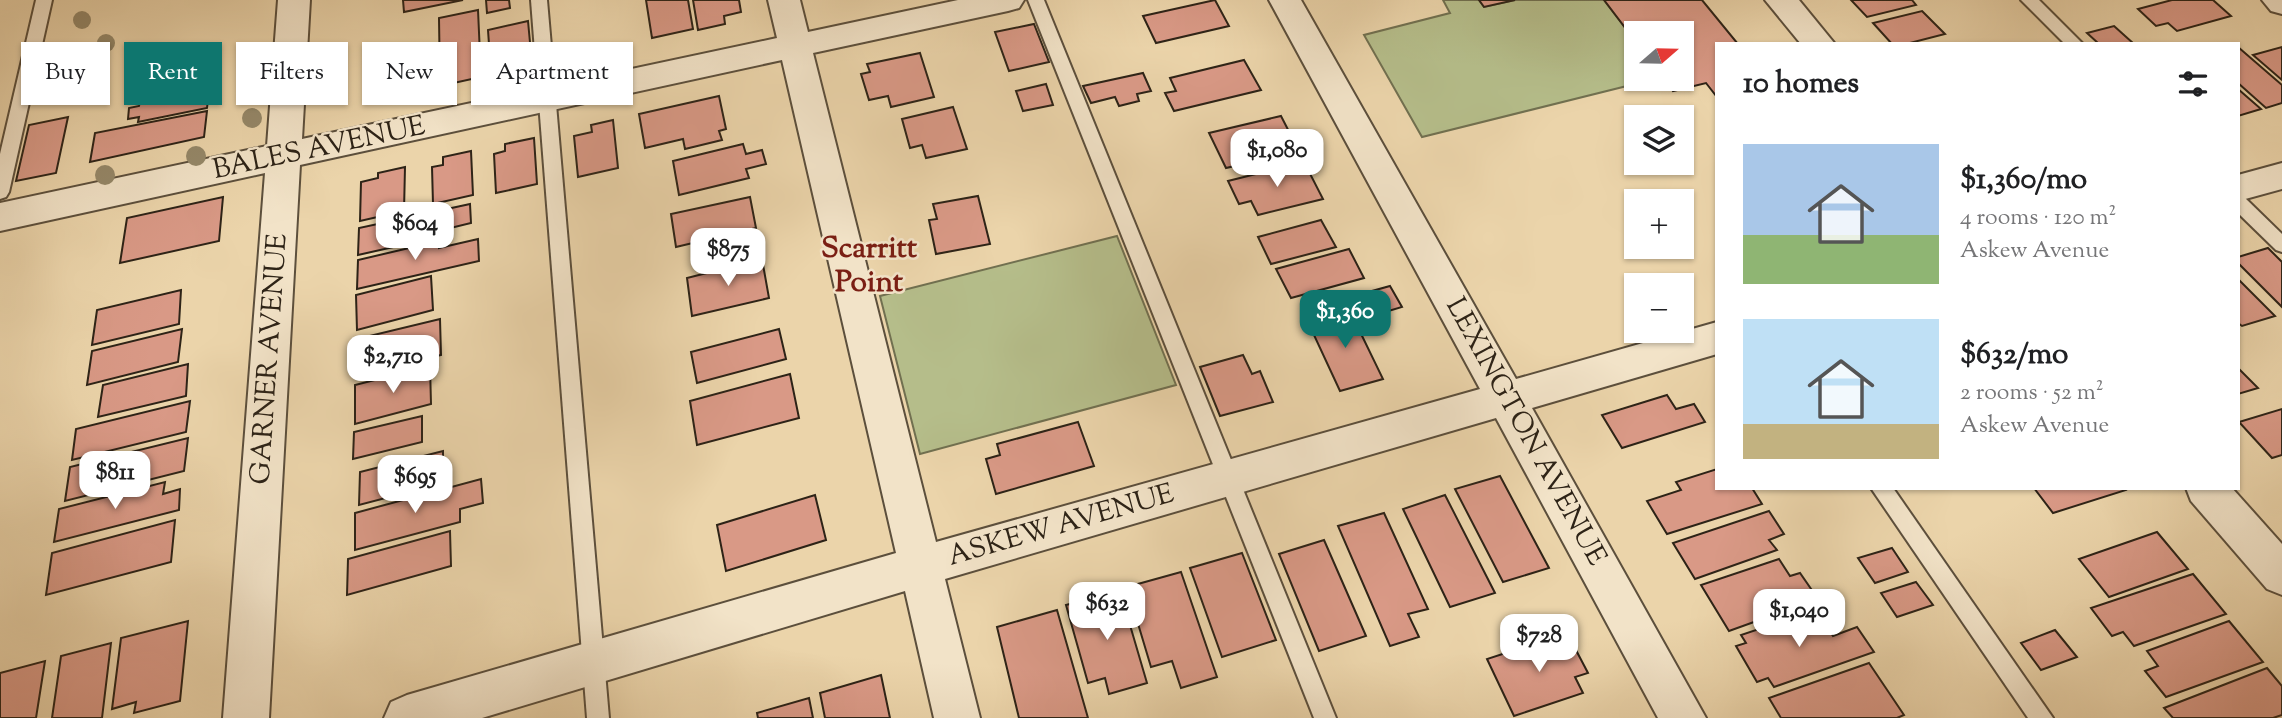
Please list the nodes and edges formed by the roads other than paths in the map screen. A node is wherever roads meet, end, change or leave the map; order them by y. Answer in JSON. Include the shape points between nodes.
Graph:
{"nodes":[{"id":1,"x":44,"y":0,"type":"edge"},
{"id":2,"x":295,"y":0,"type":"edge"},
{"id":3,"x":539,"y":0,"type":"edge"},
{"id":4,"x":784,"y":0,"type":"edge"},
{"id":5,"x":1008,"y":0,"type":"edge"},
{"id":6,"x":1036,"y":0,"type":"edge"},
{"id":7,"x":1285,"y":0,"type":"edge"},
{"id":8,"x":1781,"y":0,"type":"edge"},
{"id":9,"x":2029,"y":0,"type":"edge"},
{"id":10,"x":542,"y":42,"type":"edge"},
{"id":11,"x":1817,"y":42,"type":"edge"},
{"id":12,"x":2073,"y":42,"type":"edge"},
{"id":13,"x":795,"y":46,"type":"junction"},
{"id":14,"x":633,"y":81,"type":"edge"},
{"id":15,"x":524,"y":105,"type":"edge"},
{"id":16,"x":547,"y":105,"type":"edge"},
{"id":17,"x":284,"y":157,"type":"junction"},
{"id":18,"x":2282,"y":176,"type":"edge"},
{"id":19,"x":2240,"y":187,"type":"edge"},
{"id":20,"x":0,"y":192,"type":"edge"},
{"id":21,"x":2240,"y":204,"type":"edge"},
{"id":22,"x":0,"y":217,"type":"edge"},
{"id":23,"x":2282,"y":245,"type":"edge"},
{"id":24,"x":1715,"y":339,"type":"edge"},
{"id":25,"x":1506,"y":399,"type":"junction"},
{"id":26,"x":1228,"y":478,"type":"junction"},
{"id":27,"x":1882,"y":490,"type":"edge"},
{"id":28,"x":2208,"y":490,"type":"edge"},
{"id":29,"x":921,"y":566,"type":"junction"},
{"id":30,"x":2282,"y":575,"type":"edge"},
{"id":31,"x":594,"y":663,"type":"junction"},
{"id":32,"x":246,"y":718,"type":"edge"},
{"id":33,"x":407,"y":718,"type":"edge"},
{"id":34,"x":598,"y":718,"type":"edge"},
{"id":35,"x":957,"y":718,"type":"edge"},
{"id":36,"x":1325,"y":718,"type":"edge"},
{"id":37,"x":1683,"y":718,"type":"edge"},
{"id":38,"x":2042,"y":718,"type":"edge"}],
"edges":[{"from":1,"to":20,"type":"lane"},
{"from":2,"to":17,"type":"street","name":"GARNER AVENUE"},
{"from":3,"to":10,"type":"lane"},
{"from":4,"to":13,"type":"street"},
{"from":5,"to":13,"type":"street","name":"BALES AVENUE"},
{"from":6,"to":26,"type":"lane"},
{"from":7,"to":25,"type":"street","name":"LEXINGTON AVENUE"},
{"from":8,"to":11,"type":"street"},
{"from":9,"to":12,"type":"lane"},
{"from":13,"to":14,"type":"street","name":"BALES AVENUE"},
{"from":13,"to":29,"type":"street"},
{"from":15,"to":17,"type":"street","name":"BALES AVENUE"},
{"from":16,"to":31,"type":"lane"},
{"from":17,"to":22,"type":"street","name":"BALES AVENUE"},
{"from":17,"to":32,"type":"street","name":"GARNER AVENUE"},
{"from":18,"to":19,"type":"street"},
{"from":21,"to":23,"type":"lane"},
{"from":24,"to":25,"type":"street","name":"ASKEW AVENUE"},
{"from":25,"to":26,"type":"street","name":"ASKEW AVENUE"},
{"from":25,"to":37,"type":"street","name":"LEXINGTON AVENUE"},
{"from":26,"to":29,"type":"street","name":"ASKEW AVENUE"},
{"from":26,"to":36,"type":"lane"},
{"from":27,"to":38,"type":"lane"},
{"from":28,"to":30,"type":"street"},
{"from":29,"to":31,"type":"street","name":"ASKEW AVENUE"},
{"from":29,"to":35,"type":"street"},
{"from":31,"to":33,"type":"street","name":"ASKEW AVENUE"},
{"from":31,"to":34,"type":"lane"}]}
